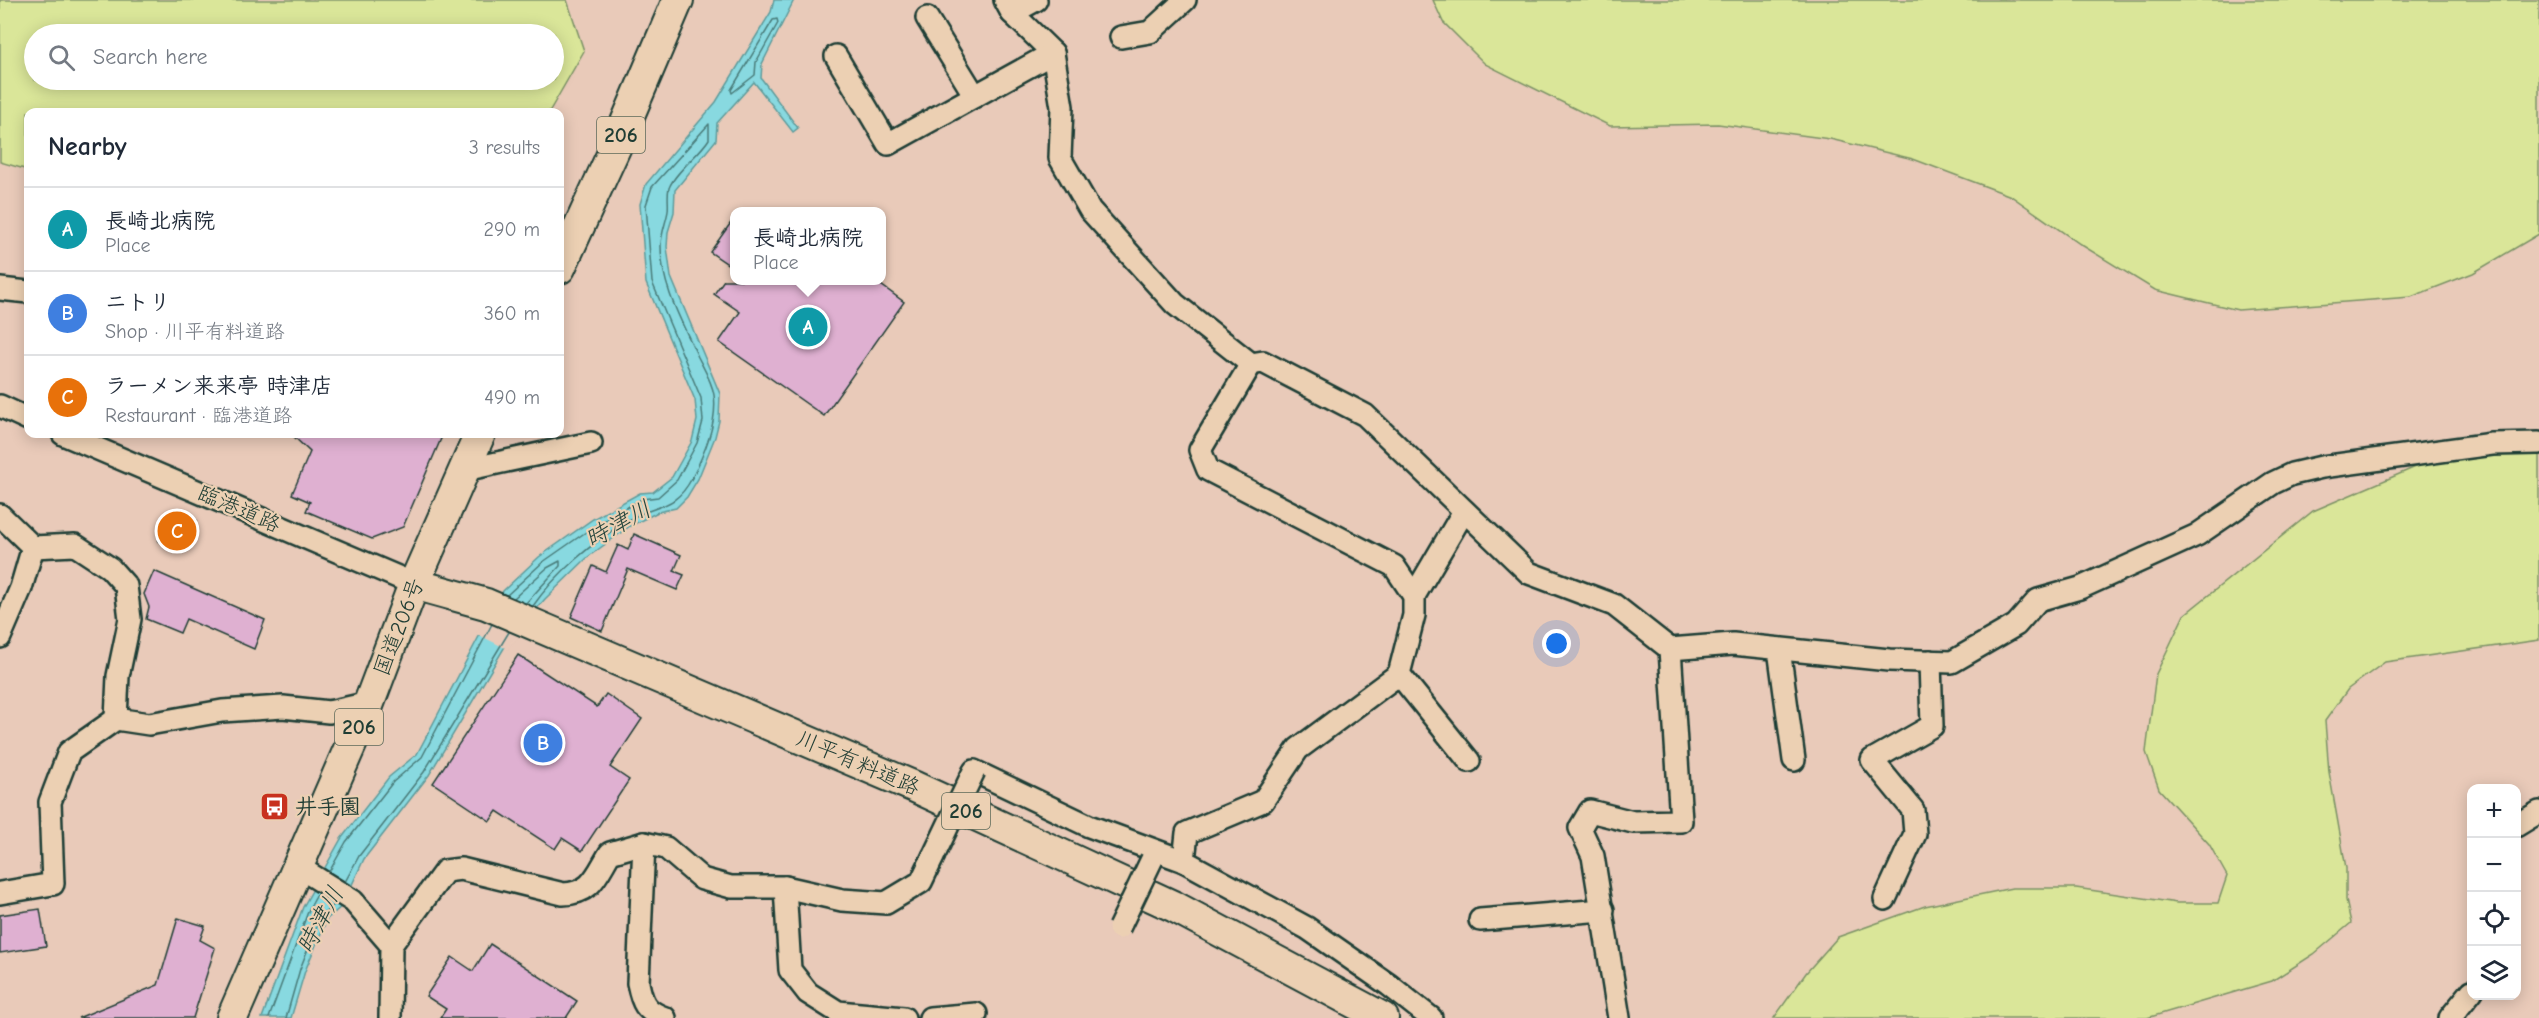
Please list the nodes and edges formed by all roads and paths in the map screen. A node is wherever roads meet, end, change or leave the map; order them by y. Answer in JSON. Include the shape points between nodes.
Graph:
{"nodes":[{"id":1,"x":678,"y":0,"type":"edge"},
{"id":2,"x":1036,"y":0,"type":"edge"},
{"id":3,"x":1185,"y":0,"type":"edge"},
{"id":4,"x":1008,"y":6,"type":"edge"},
{"id":5,"x":927,"y":18,"type":"dead end"},
{"id":6,"x":1121,"y":37,"type":"dead end"},
{"id":7,"x":1053,"y":53,"type":"junction"},
{"id":8,"x":836,"y":56,"type":"dead end"},
{"id":9,"x":975,"y":96,"type":"junction"},
{"id":10,"x":564,"y":259,"type":"edge"},
{"id":11,"x":0,"y":290,"type":"edge"},
{"id":12,"x":24,"y":292,"type":"edge"},
{"id":13,"x":1251,"y":364,"type":"junction"},
{"id":14,"x":0,"y":406,"type":"edge"},
{"id":15,"x":24,"y":417,"type":"edge"},
{"id":16,"x":72,"y":438,"type":"edge"},
{"id":17,"x":478,"y":438,"type":"edge"},
{"id":18,"x":591,"y":443,"type":"dead end"},
{"id":19,"x":2539,"y":443,"type":"edge"},
{"id":20,"x":464,"y":470,"type":"junction"},
{"id":21,"x":1464,"y":511,"type":"junction"},
{"id":22,"x":0,"y":515,"type":"edge"},
{"id":23,"x":33,"y":547,"type":"junction"},
{"id":24,"x":414,"y":584,"type":"junction"},
{"id":25,"x":1414,"y":596,"type":"junction"},
{"id":26,"x":534,"y":633,"type":"junction"},
{"id":27,"x":0,"y":637,"type":"edge"},
{"id":28,"x":1670,"y":649,"type":"junction"},
{"id":29,"x":1779,"y":649,"type":"junction"},
{"id":30,"x":1930,"y":661,"type":"junction"},
{"id":31,"x":1399,"y":674,"type":"junction"},
{"id":32,"x":369,"y":703,"type":"junction"},
{"id":33,"x":116,"y":719,"type":"junction"},
{"id":34,"x":1794,"y":760,"type":"dead end"},
{"id":35,"x":1469,"y":761,"type":"dead end"},
{"id":36,"x":2539,"y":812,"type":"edge"},
{"id":37,"x":2521,"y":821,"type":"edge"},
{"id":38,"x":644,"y":843,"type":"junction"},
{"id":39,"x":1152,"y":860,"type":"dead end"},
{"id":40,"x":1184,"y":861,"type":"junction"},
{"id":41,"x":305,"y":871,"type":"junction"},
{"id":42,"x":786,"y":886,"type":"junction"},
{"id":43,"x":0,"y":893,"type":"edge"},
{"id":44,"x":1885,"y":899,"type":"dead end"},
{"id":45,"x":1603,"y":910,"type":"junction"},
{"id":46,"x":1480,"y":920,"type":"dead end"},
{"id":47,"x":1119,"y":928,"type":"dead end"},
{"id":48,"x":391,"y":945,"type":"junction"},
{"id":49,"x":2467,"y":997,"type":"edge"},
{"id":50,"x":975,"y":1014,"type":"dead end"},
{"id":51,"x":232,"y":1018,"type":"edge"},
{"id":52,"x":390,"y":1018,"type":"edge"},
{"id":53,"x":665,"y":1018,"type":"edge"},
{"id":54,"x":904,"y":1018,"type":"edge"},
{"id":55,"x":930,"y":1018,"type":"edge"},
{"id":56,"x":1351,"y":1018,"type":"edge"},
{"id":57,"x":1383,"y":1018,"type":"edge"},
{"id":58,"x":1431,"y":1018,"type":"edge"},
{"id":59,"x":1618,"y":1018,"type":"edge"},
{"id":60,"x":2450,"y":1018,"type":"edge"}],
"edges":[{"from":1,"to":10,"type":"highway","number":"206"},
{"from":2,"to":4,"type":"street"},
{"from":3,"to":6,"type":"street","via":[[1150,32]]},
{"from":4,"to":7,"type":"street"},
{"from":5,"to":9,"type":"street"},
{"from":7,"to":9,"type":"street"},
{"from":7,"to":13,"type":"street","via":[[1062,107],[1060,158],[1090,210],[1175,304]]},
{"from":8,"to":9,"type":"street","via":[[888,144]]},
{"from":11,"to":12,"type":"street"},
{"from":13,"to":21,"type":"street","via":[[1263,362],[1365,415]]},
{"from":13,"to":25,"type":"street","via":[[1200,450],[1208,470],[1394,566]]},
{"from":14,"to":15,"type":"street"},
{"from":16,"to":24,"type":"street","name":"臨港道路"},
{"from":17,"to":20,"type":"highway","name":"国道206号","number":"206"},
{"from":18,"to":20,"type":"street"},
{"from":19,"to":30,"type":"street","via":[[2492,444],[2292,474],[2198,535],[2080,588],[2038,600],[2016,625],[1952,662]]},
{"from":20,"to":24,"type":"highway","name":"国道206号","number":"206"},
{"from":21,"to":25,"type":"street"},
{"from":21,"to":28,"type":"street","via":[[1529,573],[1614,605]]},
{"from":22,"to":23,"type":"street"},
{"from":23,"to":27,"type":"street"},
{"from":23,"to":33,"type":"street","via":[[75,545],[110,568],[126,586],[130,619],[118,676]]},
{"from":24,"to":26,"type":"highway","name":"川平有料道路","number":"206"},
{"from":24,"to":32,"type":"highway","name":"国道206号","number":"206"},
{"from":25,"to":31,"type":"street","via":[[1414,615]]},
{"from":26,"to":56,"type":"highway","name":"川平有料道路","number":"206","via":[[923,804],[1178,927]]},
{"from":26,"to":57,"type":"highway","name":"川平有料道路","number":"206","via":[[915,787],[1174,907]]},
{"from":28,"to":29,"type":"street","via":[[1733,644]]},
{"from":28,"to":45,"type":"street","via":[[1681,821],[1633,822],[1590,811],[1580,828],[1593,856]]},
{"from":29,"to":30,"type":"street"},
{"from":29,"to":34,"type":"street"},
{"from":30,"to":44,"type":"street","via":[[1932,726],[1872,759],[1913,810],[1915,834]]},
{"from":31,"to":35,"type":"street"},
{"from":31,"to":40,"type":"street","via":[[1298,748],[1263,801],[1187,833]]},
{"from":32,"to":33,"type":"street","via":[[329,712],[283,707],[222,711],[149,724]]},
{"from":32,"to":41,"type":"highway","name":"国道206号","number":"206"},
{"from":33,"to":43,"type":"street","via":[[69,752],[50,802],[53,884]]},
{"from":36,"to":37,"type":"street"},
{"from":38,"to":42,"type":"street","via":[[666,848],[702,879],[731,886]]},
{"from":38,"to":48,"type":"street","via":[[610,854],[590,885],[579,893],[563,894],[461,869],[445,871]]},
{"from":38,"to":53,"type":"street","via":[[638,983],[642,1003],[651,1013]]},
{"from":39,"to":47,"type":"street","bridge":true},
{"from":40,"to":42,"type":"street","bridge":true,"via":[[1089,825],[974,771],[921,882],[886,903],[842,900]]},
{"from":40,"to":58,"type":"street","via":[[1307,928]]},
{"from":41,"to":48,"type":"street","via":[[353,901]]},
{"from":41,"to":51,"type":"highway","name":"国道206号","number":"206"},
{"from":42,"to":54,"type":"street","via":[[790,970],[808,993],[838,1012]]},
{"from":45,"to":46,"type":"street"},
{"from":45,"to":59,"type":"street"},
{"from":48,"to":52,"type":"street"},
{"from":49,"to":60,"type":"street"},
{"from":50,"to":55,"type":"street"}]}
